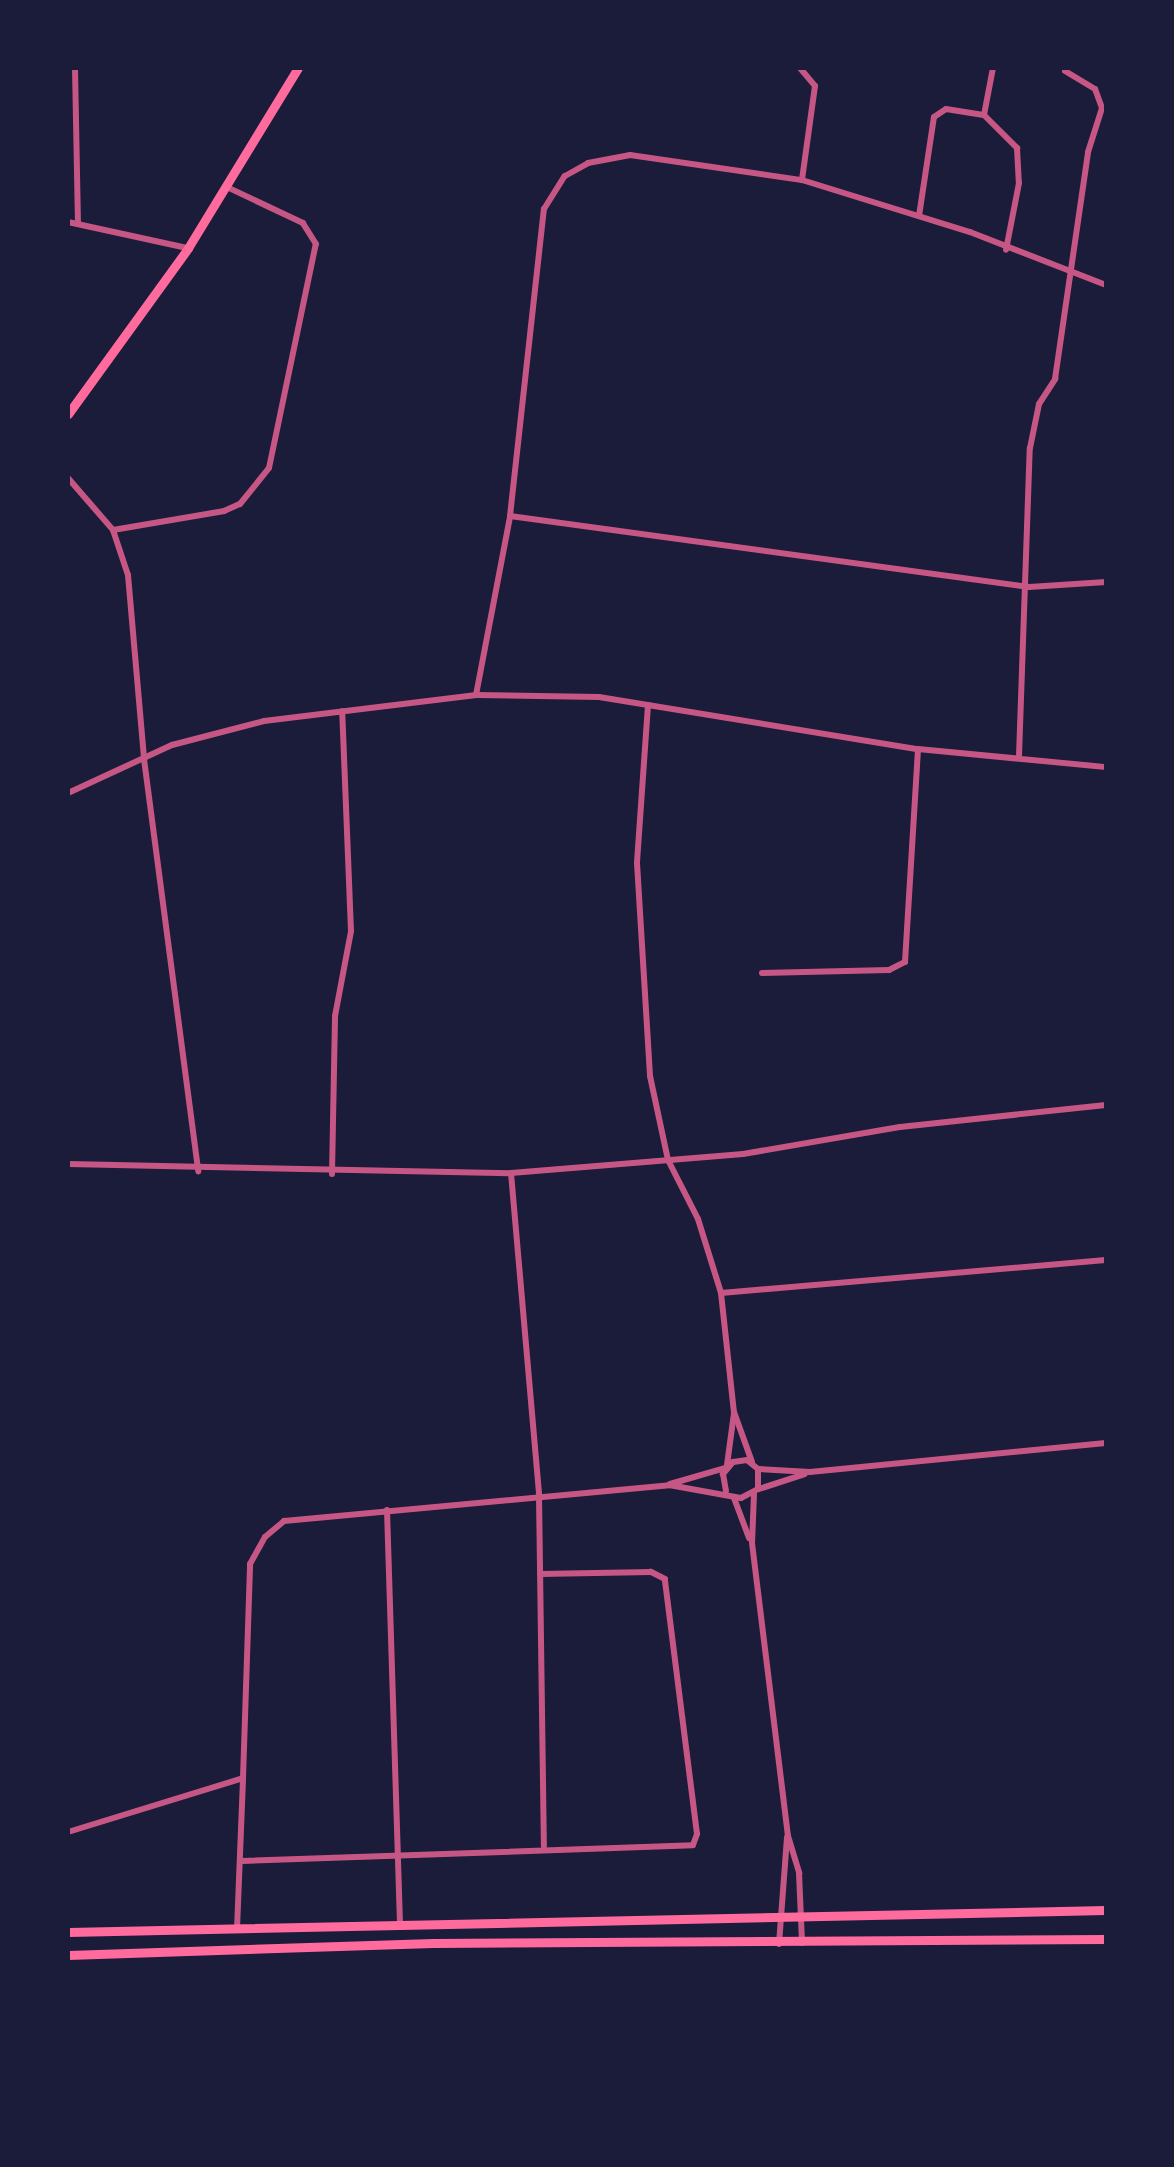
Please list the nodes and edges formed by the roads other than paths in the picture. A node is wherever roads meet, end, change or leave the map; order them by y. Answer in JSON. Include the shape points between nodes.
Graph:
{"nodes":[{"id":1,"x":298,"y":68,"type":"edge"},
{"id":2,"x":800,"y":68,"type":"edge"},
{"id":3,"x":993,"y":68,"type":"edge"},
{"id":4,"x":1065,"y":71,"type":"dead end"},
{"id":5,"x":68,"y":74,"type":"edge"},
{"id":6,"x":984,"y":115,"type":"junction"},
{"id":7,"x":802,"y":180,"type":"junction"},
{"id":8,"x":227,"y":187,"type":"junction"},
{"id":9,"x":919,"y":216,"type":"junction"},
{"id":10,"x":68,"y":222,"type":"edge"},
{"id":11,"x":78,"y":224,"type":"junction"},
{"id":12,"x":188,"y":248,"type":"junction"},
{"id":13,"x":1006,"y":250,"type":"junction"},
{"id":14,"x":1072,"y":274,"type":"junction"},
{"id":15,"x":1106,"y":285,"type":"edge"},
{"id":16,"x":68,"y":414,"type":"edge"},
{"id":17,"x":68,"y":478,"type":"edge"},
{"id":18,"x":510,"y":516,"type":"junction"},
{"id":19,"x":113,"y":530,"type":"junction"},
{"id":20,"x":1106,"y":582,"type":"edge"},
{"id":21,"x":1029,"y":587,"type":"junction"},
{"id":22,"x":476,"y":695,"type":"junction"},
{"id":23,"x":648,"y":705,"type":"junction"},
{"id":24,"x":342,"y":711,"type":"junction"},
{"id":25,"x":918,"y":749,"type":"junction"},
{"id":26,"x":1019,"y":756,"type":"junction"},
{"id":27,"x":144,"y":759,"type":"junction"},
{"id":28,"x":1106,"y":766,"type":"edge"},
{"id":29,"x":68,"y":793,"type":"edge"},
{"id":30,"x":762,"y":973,"type":"dead end"},
{"id":31,"x":1106,"y":1105,"type":"edge"},
{"id":32,"x":668,"y":1160,"type":"junction"},
{"id":33,"x":68,"y":1164,"type":"edge"},
{"id":34,"x":198,"y":1171,"type":"junction"},
{"id":35,"x":512,"y":1172,"type":"junction"},
{"id":36,"x":332,"y":1174,"type":"junction"},
{"id":37,"x":1106,"y":1260,"type":"edge"},
{"id":38,"x":720,"y":1294,"type":"junction"},
{"id":39,"x":734,"y":1412,"type":"junction"},
{"id":40,"x":1106,"y":1443,"type":"edge"},
{"id":41,"x":755,"y":1466,"type":"junction"},
{"id":42,"x":726,"y":1467,"type":"junction"},
{"id":43,"x":810,"y":1472,"type":"junction"},
{"id":44,"x":669,"y":1485,"type":"junction"},
{"id":45,"x":756,"y":1491,"type":"junction"},
{"id":46,"x":730,"y":1494,"type":"junction"},
{"id":47,"x":539,"y":1496,"type":"junction"},
{"id":48,"x":387,"y":1510,"type":"junction"},
{"id":49,"x":752,"y":1543,"type":"junction"},
{"id":50,"x":540,"y":1574,"type":"junction"},
{"id":51,"x":243,"y":1778,"type":"junction"},
{"id":52,"x":68,"y":1832,"type":"edge"},
{"id":53,"x":788,"y":1836,"type":"junction"},
{"id":54,"x":544,"y":1846,"type":"junction"},
{"id":55,"x":396,"y":1852,"type":"junction"},
{"id":56,"x":242,"y":1861,"type":"junction"},
{"id":57,"x":1106,"y":1910,"type":"edge"},
{"id":58,"x":801,"y":1916,"type":"junction"},
{"id":59,"x":780,"y":1917,"type":"junction"},
{"id":60,"x":400,"y":1925,"type":"junction"},
{"id":61,"x":237,"y":1929,"type":"junction"},
{"id":62,"x":68,"y":1932,"type":"edge"},
{"id":63,"x":1106,"y":1938,"type":"edge"},
{"id":64,"x":779,"y":1944,"type":"junction"},
{"id":65,"x":802,"y":1944,"type":"junction"},
{"id":66,"x":68,"y":1955,"type":"edge"}],
"edges":[{"from":1,"to":8,"type":"main road"},
{"from":2,"to":7,"type":"street","via":[[815,86]]},
{"from":3,"to":6,"type":"street"},
{"from":4,"to":14,"type":"street","via":[[1095,89],[1102,108],[1088,152]]},
{"from":5,"to":11,"type":"street","via":[[74,68]]},
{"from":6,"to":9,"type":"street","via":[[946,110],[934,117]]},
{"from":6,"to":13,"type":"street","via":[[1017,148],[1019,184]]},
{"from":7,"to":9,"type":"street"},
{"from":7,"to":18,"type":"street","via":[[630,156],[588,164],[555,185],[544,209]]},
{"from":8,"to":12,"type":"main road"},
{"from":8,"to":19,"type":"street","via":[[303,223],[316,244],[269,468],[240,504]]},
{"from":9,"to":13,"type":"street"},
{"from":10,"to":11,"type":"street"},
{"from":11,"to":12,"type":"street"},
{"from":12,"to":16,"type":"main road"},
{"from":13,"to":14,"type":"street"},
{"from":14,"to":15,"type":"street"},
{"from":14,"to":21,"type":"street","via":[[1054,380],[1039,404],[1030,448]]},
{"from":17,"to":19,"type":"street"},
{"from":18,"to":21,"type":"street"},
{"from":18,"to":22,"type":"street"},
{"from":19,"to":27,"type":"street","via":[[128,575]]},
{"from":20,"to":21,"type":"street"},
{"from":21,"to":26,"type":"street"},
{"from":22,"to":23,"type":"street","via":[[599,697]]},
{"from":22,"to":24,"type":"street"},
{"from":23,"to":25,"type":"street"},
{"from":23,"to":32,"type":"street","via":[[638,882],[650,1076]]},
{"from":24,"to":27,"type":"street","via":[[250,724]]},
{"from":24,"to":36,"type":"street","via":[[351,913],[336,1016]]},
{"from":25,"to":26,"type":"street"},
{"from":25,"to":30,"type":"street","via":[[905,962],[889,970]]},
{"from":26,"to":28,"type":"street"},
{"from":27,"to":29,"type":"street"},
{"from":27,"to":34,"type":"street"},
{"from":31,"to":32,"type":"street"},
{"from":32,"to":35,"type":"street"},
{"from":32,"to":38,"type":"street","via":[[698,1219]]},
{"from":33,"to":34,"type":"street"},
{"from":34,"to":36,"type":"street"},
{"from":35,"to":36,"type":"street"},
{"from":35,"to":47,"type":"street"},
{"from":37,"to":38,"type":"street"},
{"from":38,"to":39,"type":"street"},
{"from":39,"to":41,"type":"street"},
{"from":39,"to":42,"type":"street"},
{"from":40,"to":43,"type":"street"},
{"from":41,"to":42,"type":"street"},
{"from":41,"to":43,"type":"street"},
{"from":41,"to":45,"type":"street"},
{"from":42,"to":44,"type":"street"},
{"from":42,"to":46,"type":"street"},
{"from":43,"to":45,"type":"street"},
{"from":44,"to":46,"type":"street"},
{"from":44,"to":47,"type":"street"},
{"from":45,"to":46,"type":"street"},
{"from":45,"to":49,"type":"street"},
{"from":46,"to":49,"type":"street"},
{"from":47,"to":48,"type":"street"},
{"from":47,"to":50,"type":"street"},
{"from":48,"to":51,"type":"street","via":[[284,1521],[252,1555]]},
{"from":48,"to":55,"type":"street"},
{"from":49,"to":53,"type":"street"},
{"from":50,"to":54,"type":"street"},
{"from":50,"to":54,"type":"street","via":[[651,1572],[665,1579],[697,1834],[686,1848]]},
{"from":51,"to":52,"type":"street"},
{"from":51,"to":56,"type":"street"},
{"from":53,"to":58,"type":"street"},
{"from":53,"to":59,"type":"street"},
{"from":54,"to":55,"type":"street"},
{"from":55,"to":56,"type":"street"},
{"from":55,"to":60,"type":"street"},
{"from":56,"to":61,"type":"street"},
{"from":57,"to":58,"type":"main road"},
{"from":58,"to":59,"type":"main road"},
{"from":58,"to":65,"type":"street"},
{"from":59,"to":60,"type":"main road"},
{"from":59,"to":64,"type":"street"},
{"from":60,"to":61,"type":"main road"},
{"from":61,"to":62,"type":"main road"},
{"from":63,"to":65,"type":"main road"},
{"from":64,"to":65,"type":"main road"},
{"from":64,"to":66,"type":"main road","via":[[433,1943]]}]}
